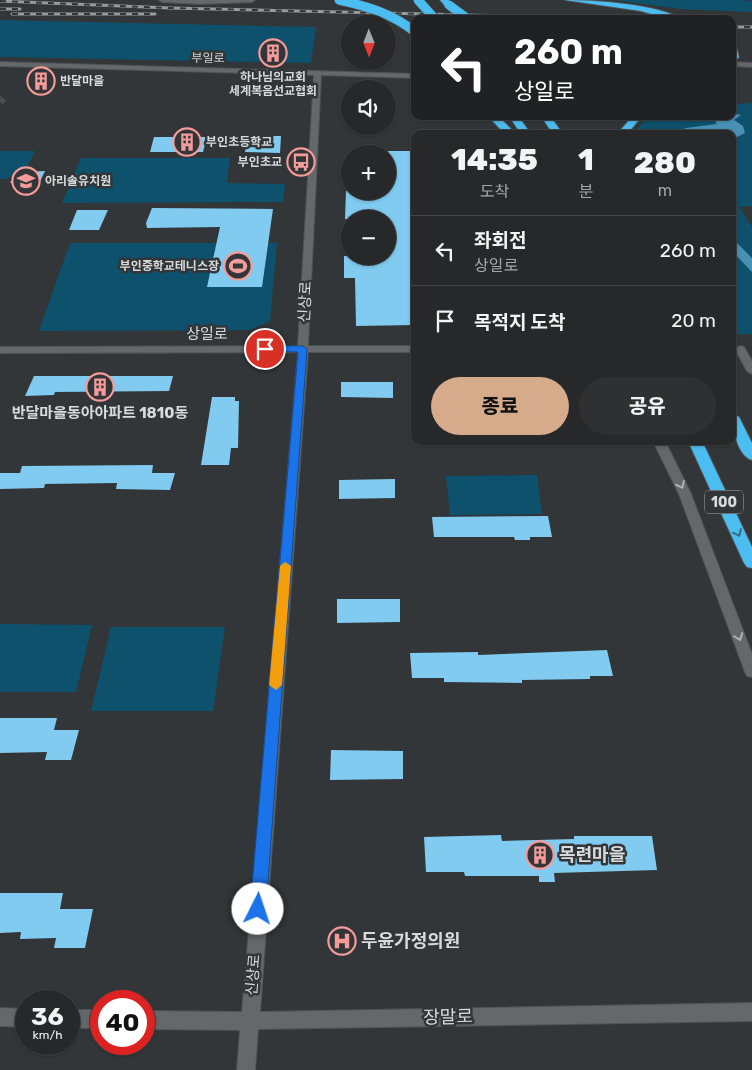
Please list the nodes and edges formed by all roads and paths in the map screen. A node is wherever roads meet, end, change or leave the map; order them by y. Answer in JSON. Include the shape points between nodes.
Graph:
{"nodes":[{"id":1,"x":162,"y":0,"type":"edge"},
{"id":2,"x":252,"y":0,"type":"edge"},
{"id":3,"x":339,"y":0,"type":"edge"},
{"id":4,"x":418,"y":0,"type":"edge"},
{"id":5,"x":569,"y":0,"type":"edge"},
{"id":6,"x":606,"y":0,"type":"edge"},
{"id":7,"x":446,"y":3,"type":"edge"},
{"id":8,"x":431,"y":15,"type":"edge"},
{"id":9,"x":457,"y":15,"type":"edge"},
{"id":10,"x":462,"y":15,"type":"edge"},
{"id":11,"x":664,"y":15,"type":"edge"},
{"id":12,"x":680,"y":15,"type":"edge"},
{"id":13,"x":411,"y":30,"type":"edge"},
{"id":14,"x":736,"y":63,"type":"edge"},
{"id":15,"x":0,"y":64,"type":"edge"},
{"id":16,"x":752,"y":65,"type":"edge"},
{"id":17,"x":318,"y":72,"type":"junction"},
{"id":18,"x":411,"y":76,"type":"edge"},
{"id":19,"x":496,"y":120,"type":"edge"},
{"id":20,"x":634,"y":120,"type":"edge"},
{"id":21,"x":507,"y":130,"type":"edge"},
{"id":22,"x":626,"y":130,"type":"edge"},
{"id":23,"x":303,"y":349,"type":"junction"},
{"id":24,"x":411,"y":349,"type":"edge"},
{"id":25,"x":736,"y":349,"type":"edge"},
{"id":26,"x":752,"y":349,"type":"edge"},
{"id":27,"x":0,"y":350,"type":"edge"},
{"id":28,"x":752,"y":371,"type":"edge"},
{"id":29,"x":736,"y":425,"type":"edge"},
{"id":30,"x":661,"y":445,"type":"edge"},
{"id":31,"x":697,"y":445,"type":"edge"},
{"id":32,"x":752,"y":456,"type":"edge"},
{"id":33,"x":752,"y":563,"type":"edge"},
{"id":34,"x":752,"y":672,"type":"edge"},
{"id":35,"x":752,"y":1012,"type":"edge"},
{"id":36,"x":0,"y":1018,"type":"edge"},
{"id":37,"x":15,"y":1018,"type":"edge"},
{"id":38,"x":155,"y":1020,"type":"edge"},
{"id":39,"x":249,"y":1022,"type":"junction"},
{"id":40,"x":246,"y":1070,"type":"edge"}],
"edges":[{"from":1,"to":2,"type":"street"},
{"from":3,"to":13,"type":"highway","bridge":true,"via":[[375,10]]},
{"from":4,"to":8,"type":"highway","bridge":true},
{"from":5,"to":11,"type":"highway","via":[[642,9]]},
{"from":6,"to":12,"type":"highway"},
{"from":7,"to":9,"type":"highway","bridge":true},
{"from":7,"to":10,"type":"highway","bridge":true},
{"from":14,"to":16,"type":"street"},
{"from":15,"to":17,"type":"street","name":"부일로"},
{"from":17,"to":18,"type":"street","name":"부일로"},
{"from":17,"to":23,"type":"street","name":"신상로"},
{"from":19,"to":21,"type":"highway"},
{"from":20,"to":22,"type":"highway"},
{"from":23,"to":24,"type":"street","name":"상일로"},
{"from":23,"to":27,"type":"street","name":"상일로"},
{"from":23,"to":39,"type":"street","name":"신상로"},
{"from":25,"to":26,"type":"street"},
{"from":25,"to":28,"type":"street"},
{"from":29,"to":32,"type":"highway"},
{"from":30,"to":34,"type":"street","one_way":true,"via":[[685,494]]},
{"from":31,"to":33,"type":"highway","number":"100","one_way":true},
{"from":35,"to":39,"type":"street","name":"장말로"},
{"from":36,"to":37,"type":"street"},
{"from":38,"to":39,"type":"street","name":"장말로"},
{"from":39,"to":40,"type":"street","name":"신상로"}]}
